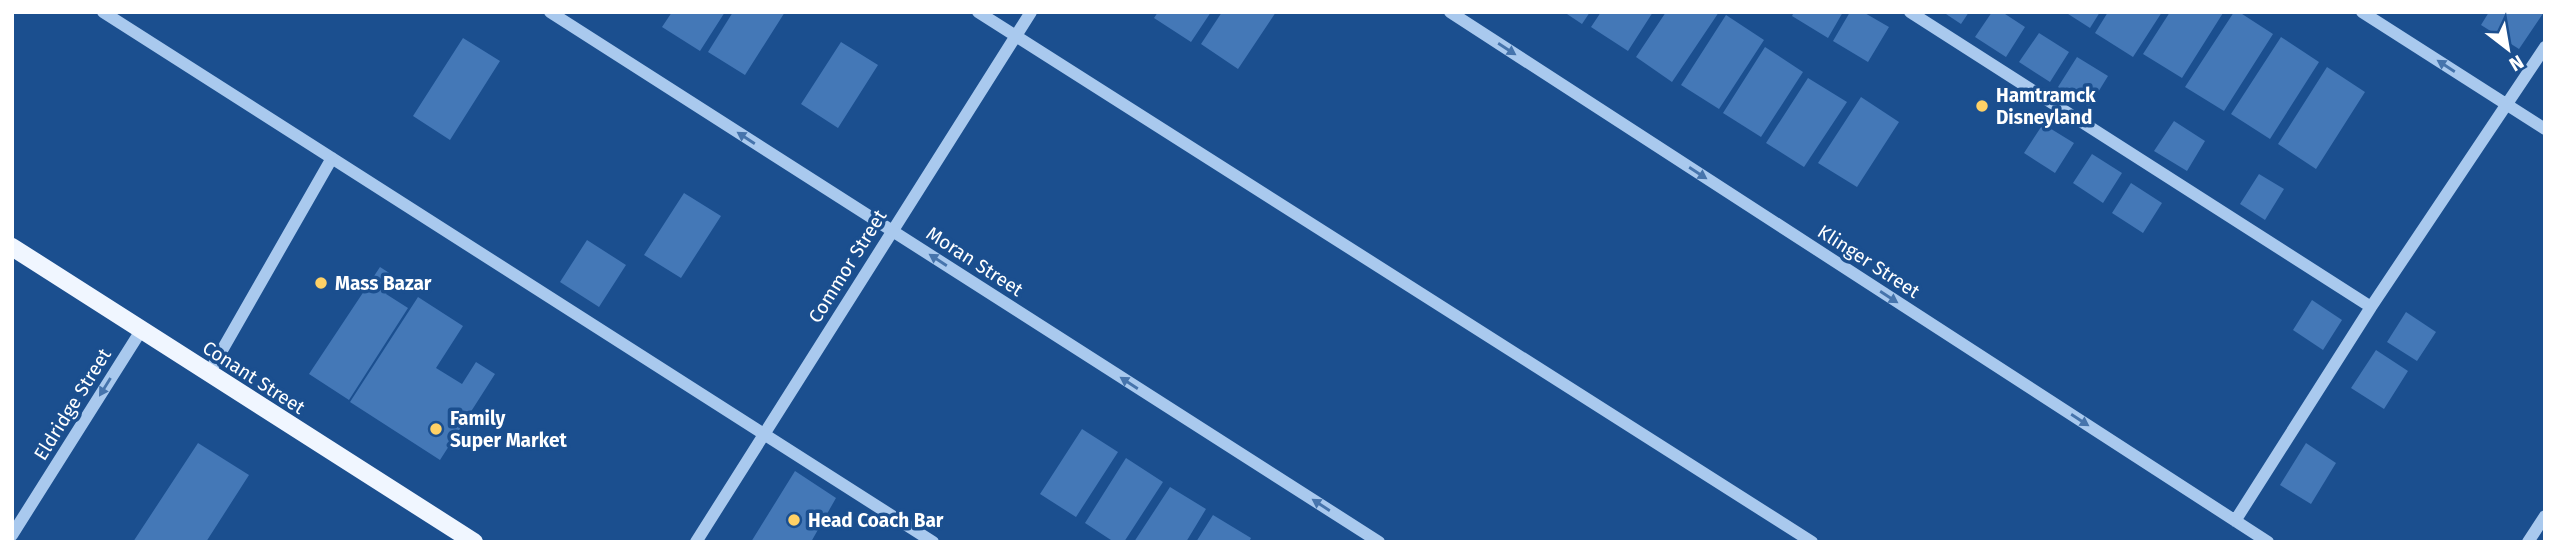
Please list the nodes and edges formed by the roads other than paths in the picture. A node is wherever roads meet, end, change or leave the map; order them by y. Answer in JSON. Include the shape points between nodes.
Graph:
{"nodes":[{"id":1,"x":103,"y":12,"type":"edge"},
{"id":2,"x":550,"y":12,"type":"edge"},
{"id":3,"x":978,"y":12,"type":"edge"},
{"id":4,"x":1031,"y":12,"type":"edge"},
{"id":5,"x":1450,"y":12,"type":"edge"},
{"id":6,"x":1910,"y":12,"type":"edge"},
{"id":7,"x":2362,"y":12,"type":"edge"},
{"id":8,"x":1016,"y":36,"type":"junction"},
{"id":9,"x":2543,"y":52,"type":"edge"},
{"id":10,"x":2507,"y":104,"type":"junction"},
{"id":11,"x":2545,"y":129,"type":"edge"},
{"id":12,"x":332,"y":158,"type":"junction"},
{"id":13,"x":892,"y":231,"type":"junction"},
{"id":14,"x":12,"y":247,"type":"edge"},
{"id":15,"x":2371,"y":307,"type":"junction"},
{"id":16,"x":142,"y":329,"type":"junction"},
{"id":17,"x":209,"y":373,"type":"junction"},
{"id":18,"x":765,"y":433,"type":"junction"},
{"id":19,"x":2545,"y":516,"type":"edge"},
{"id":20,"x":2235,"y":521,"type":"junction"},
{"id":21,"x":12,"y":535,"type":"edge"},
{"id":22,"x":474,"y":542,"type":"edge"},
{"id":23,"x":696,"y":542,"type":"edge"},
{"id":24,"x":933,"y":542,"type":"edge"},
{"id":25,"x":1379,"y":542,"type":"edge"},
{"id":26,"x":1812,"y":542,"type":"edge"},
{"id":27,"x":2268,"y":542,"type":"edge"},
{"id":28,"x":2528,"y":542,"type":"edge"}],
"edges":[{"from":1,"to":12,"type":"street"},
{"from":13,"to":2,"type":"street","name":"Moran Street","one_way":true},
{"from":3,"to":8,"type":"street"},
{"from":4,"to":8,"type":"street","name":"Commor Street"},
{"from":5,"to":20,"type":"street","name":"Klinger Street","one_way":true},
{"from":6,"to":15,"type":"street"},
{"from":10,"to":7,"type":"street","one_way":true},
{"from":8,"to":13,"type":"street","name":"Commor Street"},
{"from":8,"to":26,"type":"street"},
{"from":9,"to":10,"type":"street"},
{"from":10,"to":11,"type":"street"},
{"from":10,"to":15,"type":"street"},
{"from":12,"to":17,"type":"street"},
{"from":12,"to":18,"type":"street"},
{"from":13,"to":18,"type":"street","name":"Commor Street"},
{"from":25,"to":13,"type":"street","name":"Moran Street","one_way":true},
{"from":14,"to":16,"type":"main road","name":"Conant Street"},
{"from":15,"to":20,"type":"street"},
{"from":16,"to":17,"type":"main road","name":"Conant Street"},
{"from":16,"to":21,"type":"street","name":"Eldridge Street","one_way":true},
{"from":17,"to":22,"type":"main road","name":"Conant Street"},
{"from":18,"to":23,"type":"street","name":"Commor Street"},
{"from":18,"to":24,"type":"street"},
{"from":19,"to":28,"type":"street"},
{"from":20,"to":27,"type":"street","name":"Klinger Street"}]}
